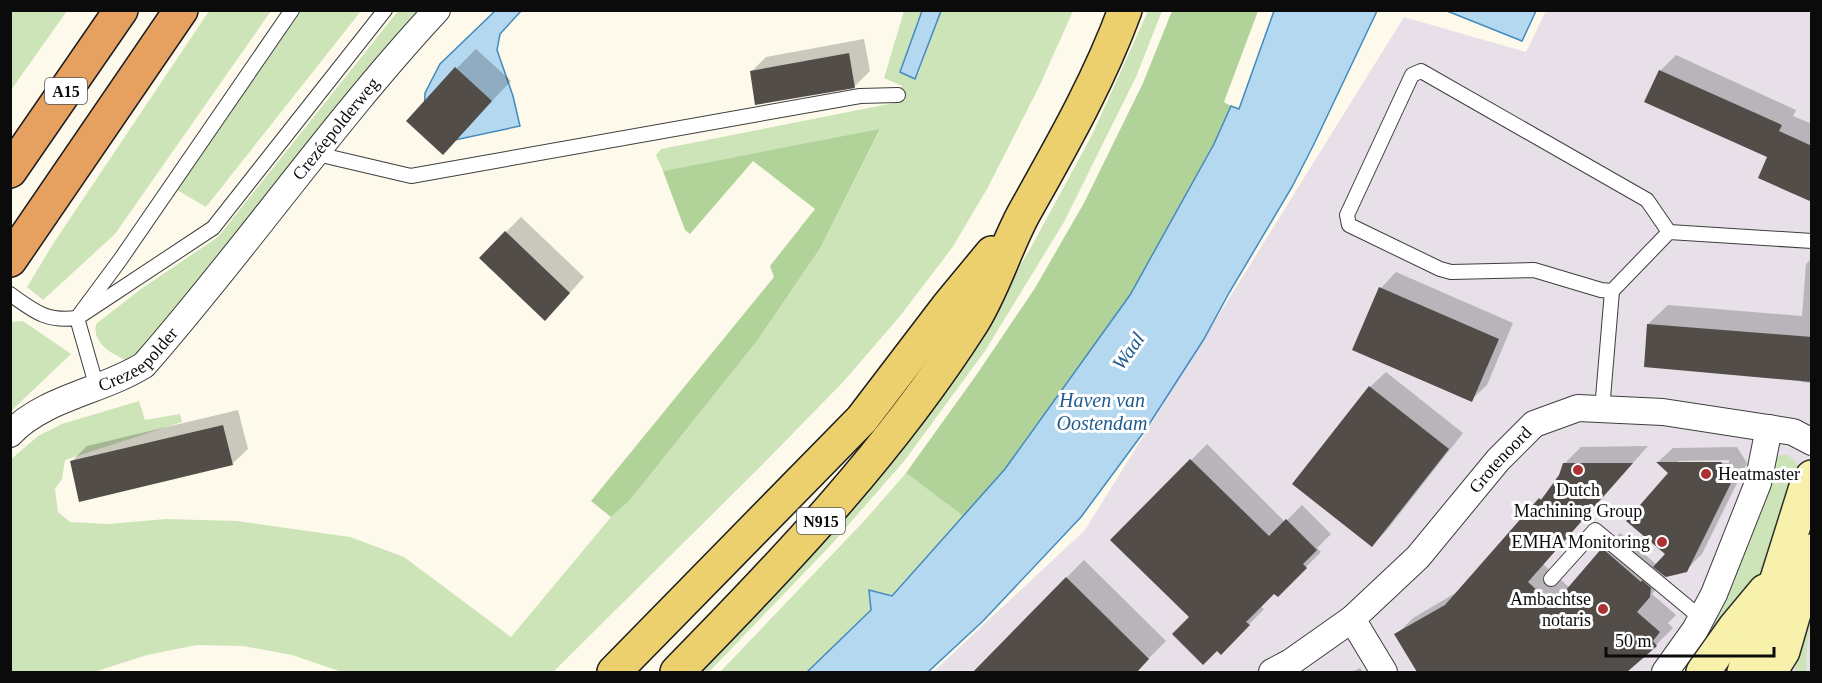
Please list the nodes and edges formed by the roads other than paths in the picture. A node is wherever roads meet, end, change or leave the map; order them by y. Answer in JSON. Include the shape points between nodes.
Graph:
{"nodes":[{"id":1,"x":121,"y":10,"type":"edge"},
{"id":2,"x":181,"y":10,"type":"edge"},
{"id":3,"x":292,"y":10,"type":"edge"},
{"id":4,"x":385,"y":10,"type":"edge"},
{"id":5,"x":437,"y":10,"type":"edge"},
{"id":6,"x":1125,"y":10,"type":"edge"},
{"id":7,"x":898,"y":95,"type":"dead end"},
{"id":8,"x":317,"y":154,"type":"junction"},
{"id":9,"x":10,"y":171,"type":"edge"},
{"id":10,"x":1022,"y":217,"type":"junction"},
{"id":11,"x":1669,"y":232,"type":"junction"},
{"id":12,"x":1812,"y":241,"type":"edge"},
{"id":13,"x":240,"y":251,"type":"joint"},
{"id":14,"x":10,"y":260,"type":"edge"},
{"id":15,"x":1612,"y":291,"type":"junction"},
{"id":16,"x":10,"y":294,"type":"edge"},
{"id":17,"x":76,"y":318,"type":"junction"},
{"id":18,"x":97,"y":388,"type":"junction"},
{"id":19,"x":1602,"y":410,"type":"junction"},
{"id":20,"x":1769,"y":428,"type":"junction"},
{"id":21,"x":10,"y":434,"type":"edge"},
{"id":22,"x":1812,"y":442,"type":"edge"},
{"id":23,"x":1812,"y":477,"type":"edge"},
{"id":24,"x":1812,"y":551,"type":"edge"},
{"id":25,"x":1778,"y":576,"type":"junction"},
{"id":26,"x":1551,"y":579,"type":"dead end"},
{"id":27,"x":1701,"y":618,"type":"junction"},
{"id":28,"x":1352,"y":619,"type":"junction"},
{"id":29,"x":1779,"y":665,"type":"edge"},
{"id":30,"x":614,"y":672,"type":"edge"},
{"id":31,"x":677,"y":672,"type":"edge"},
{"id":32,"x":1272,"y":672,"type":"edge"},
{"id":33,"x":1384,"y":672,"type":"edge"},
{"id":34,"x":1665,"y":672,"type":"edge"},
{"id":35,"x":1703,"y":672,"type":"edge"},
{"id":36,"x":1744,"y":672,"type":"edge"}],
"edges":[{"from":1,"to":9,"type":"highway","number":"A15"},
{"from":2,"to":14,"type":"highway","number":"A15"},
{"from":3,"to":17,"type":"lane"},
{"from":4,"to":17,"type":"lane","via":[[213,228]]},
{"from":5,"to":8,"type":"street","name":"Crezéepolderweg"},
{"from":6,"to":10,"type":"main road","number":"N915","via":[[1111,49]]},
{"from":7,"to":8,"type":"lane","via":[[860,96],[411,176]]},
{"from":8,"to":13,"type":"street","name":"Crezéepolderweg"},
{"from":10,"to":30,"type":"main road","number":"N915","via":[[862,419]]},
{"from":10,"to":31,"type":"main road","number":"N915","via":[[973,321],[888,441],[777,570]]},
{"from":11,"to":12,"type":"lane"},
{"from":11,"to":15,"type":"lane"},
{"from":11,"to":15,"type":"lane","via":[[1647,200],[1421,71],[1412,75],[1347,214],[1349,225],[1450,272],[1534,270]]},
{"from":13,"to":18,"type":"street","name":"Crezeepolder","via":[[144,365]]},
{"from":15,"to":19,"type":"lane"},
{"from":16,"to":17,"type":"lane","via":[[38,313],[61,320]]},
{"from":17,"to":18,"type":"lane"},
{"from":18,"to":21,"type":"street","name":"Crezeepolder","via":[[63,400]]},
{"from":19,"to":20,"type":"street","name":"Grotenoord","via":[[1663,412]]},
{"from":19,"to":28,"type":"street","name":"Grotenoord","via":[[1578,408],[1534,424],[1498,460],[1418,557]]},
{"from":20,"to":22,"type":"street","name":"Grotenoord","via":[[1793,432]]},
{"from":20,"to":27,"type":"street","via":[[1758,483]]},
{"from":23,"to":25,"type":"main road"},
{"from":24,"to":29,"type":"main road"},
{"from":25,"to":35,"type":"main road"},
{"from":25,"to":36,"type":"main road"},
{"from":26,"to":27,"type":"lane","via":[[1595,530]]},
{"from":27,"to":34,"type":"street"},
{"from":28,"to":32,"type":"street","name":"Grotenoord"},
{"from":28,"to":33,"type":"street"}]}
